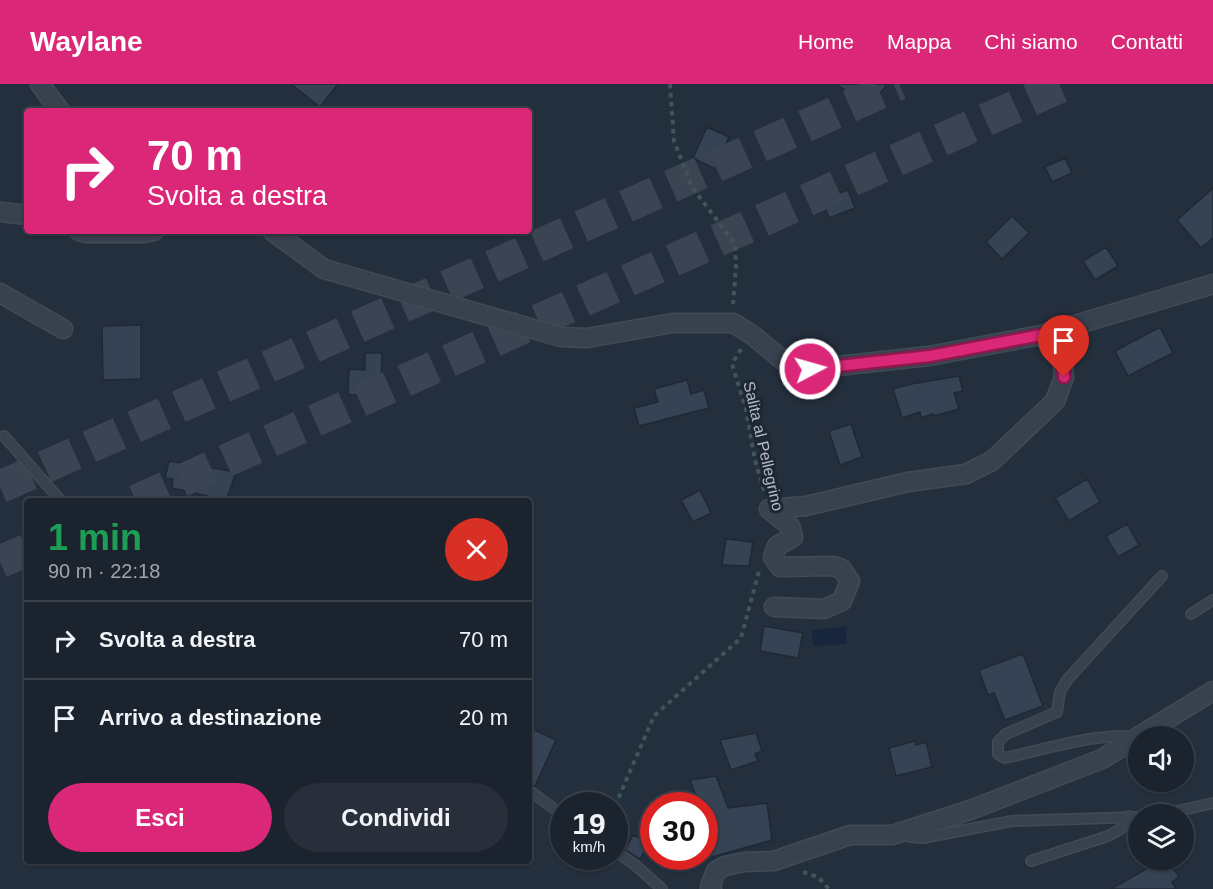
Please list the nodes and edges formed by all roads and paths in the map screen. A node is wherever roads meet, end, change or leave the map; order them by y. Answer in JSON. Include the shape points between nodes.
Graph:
{"nodes":[{"id":1,"x":40,"y":84,"type":"edge"},
{"id":2,"x":670,"y":84,"type":"edge"},
{"id":3,"x":58,"y":108,"type":"edge"},
{"id":4,"x":0,"y":212,"type":"edge"},
{"id":5,"x":24,"y":215,"type":"edge"},
{"id":6,"x":276,"y":234,"type":"edge"},
{"id":7,"x":1213,"y":284,"type":"edge"},
{"id":8,"x":0,"y":293,"type":"edge"},
{"id":9,"x":734,"y":323,"type":"junction"},
{"id":10,"x":63,"y":329,"type":"dead end"},
{"id":11,"x":751,"y":334,"type":"junction"},
{"id":12,"x":1041,"y":335,"type":"junction"},
{"id":13,"x":4,"y":436,"type":"dead end"},
{"id":14,"x":58,"y":498,"type":"edge"},
{"id":15,"x":769,"y":510,"type":"junction"},
{"id":16,"x":759,"y":570,"type":"dead end"},
{"id":17,"x":1162,"y":576,"type":"dead end"},
{"id":18,"x":1213,"y":600,"type":"edge"},
{"id":19,"x":774,"y":607,"type":"dead end"},
{"id":20,"x":1191,"y":614,"type":"dead end"},
{"id":21,"x":1213,"y":691,"type":"edge"},
{"id":22,"x":1155,"y":726,"type":"edge"},
{"id":23,"x":1128,"y":735,"type":"edge"},
{"id":24,"x":1128,"y":743,"type":"edge"},
{"id":25,"x":532,"y":792,"type":"edge"},
{"id":26,"x":621,"y":792,"type":"edge"},
{"id":27,"x":1213,"y":803,"type":"edge"},
{"id":28,"x":550,"y":806,"type":"edge"},
{"id":29,"x":1194,"y":807,"type":"edge"},
{"id":30,"x":1128,"y":816,"type":"edge"},
{"id":31,"x":1128,"y":822,"type":"edge"},
{"id":32,"x":907,"y":829,"type":"junction"},
{"id":33,"x":628,"y":860,"type":"edge"},
{"id":34,"x":1031,"y":861,"type":"dead end"},
{"id":35,"x":662,"y":889,"type":"edge"},
{"id":36,"x":712,"y":889,"type":"edge"}],
"edges":[{"from":1,"to":3,"type":"street"},
{"from":2,"to":9,"type":"path","via":[[674,141],[692,187],[735,244]]},
{"from":4,"to":5,"type":"street"},
{"from":6,"to":9,"type":"street","via":[[324,269],[561,337],[587,338],[673,323]]},
{"from":7,"to":12,"type":"street"},
{"from":8,"to":10,"type":"street"},
{"from":9,"to":11,"type":"street"},
{"from":11,"to":12,"type":"street","via":[[785,363],[810,369],[930,356]]},
{"from":11,"to":15,"type":"path","name":"Salita al Pellegrino","via":[[732,364]]},
{"from":12,"to":15,"type":"street","via":[[1062,355],[1064,377],[1055,401],[992,461],[966,474]]},
{"from":13,"to":14,"type":"lane"},
{"from":15,"to":19,"type":"street","via":[[790,526],[793,537],[777,546],[773,557],[780,567],[833,566],[842,569],[850,581],[842,601],[824,609]]},
{"from":16,"to":26,"type":"path","via":[[741,638],[654,716]]},
{"from":17,"to":23,"type":"lane","via":[[1066,680],[1057,712],[1006,734],[999,742],[998,754],[1005,758]]},
{"from":18,"to":20,"type":"lane"},
{"from":21,"to":22,"type":"street"},
{"from":24,"to":32,"type":"street","via":[[1102,759],[973,809]]},
{"from":25,"to":28,"type":"lane"},
{"from":27,"to":29,"type":"lane"},
{"from":30,"to":32,"type":"lane","via":[[1012,821],[923,838],[910,837]]},
{"from":31,"to":34,"type":"lane","via":[[1108,836]]},
{"from":32,"to":36,"type":"street","via":[[892,834],[850,835],[774,861],[725,866],[716,871]]},
{"from":33,"to":35,"type":"lane"}]}
